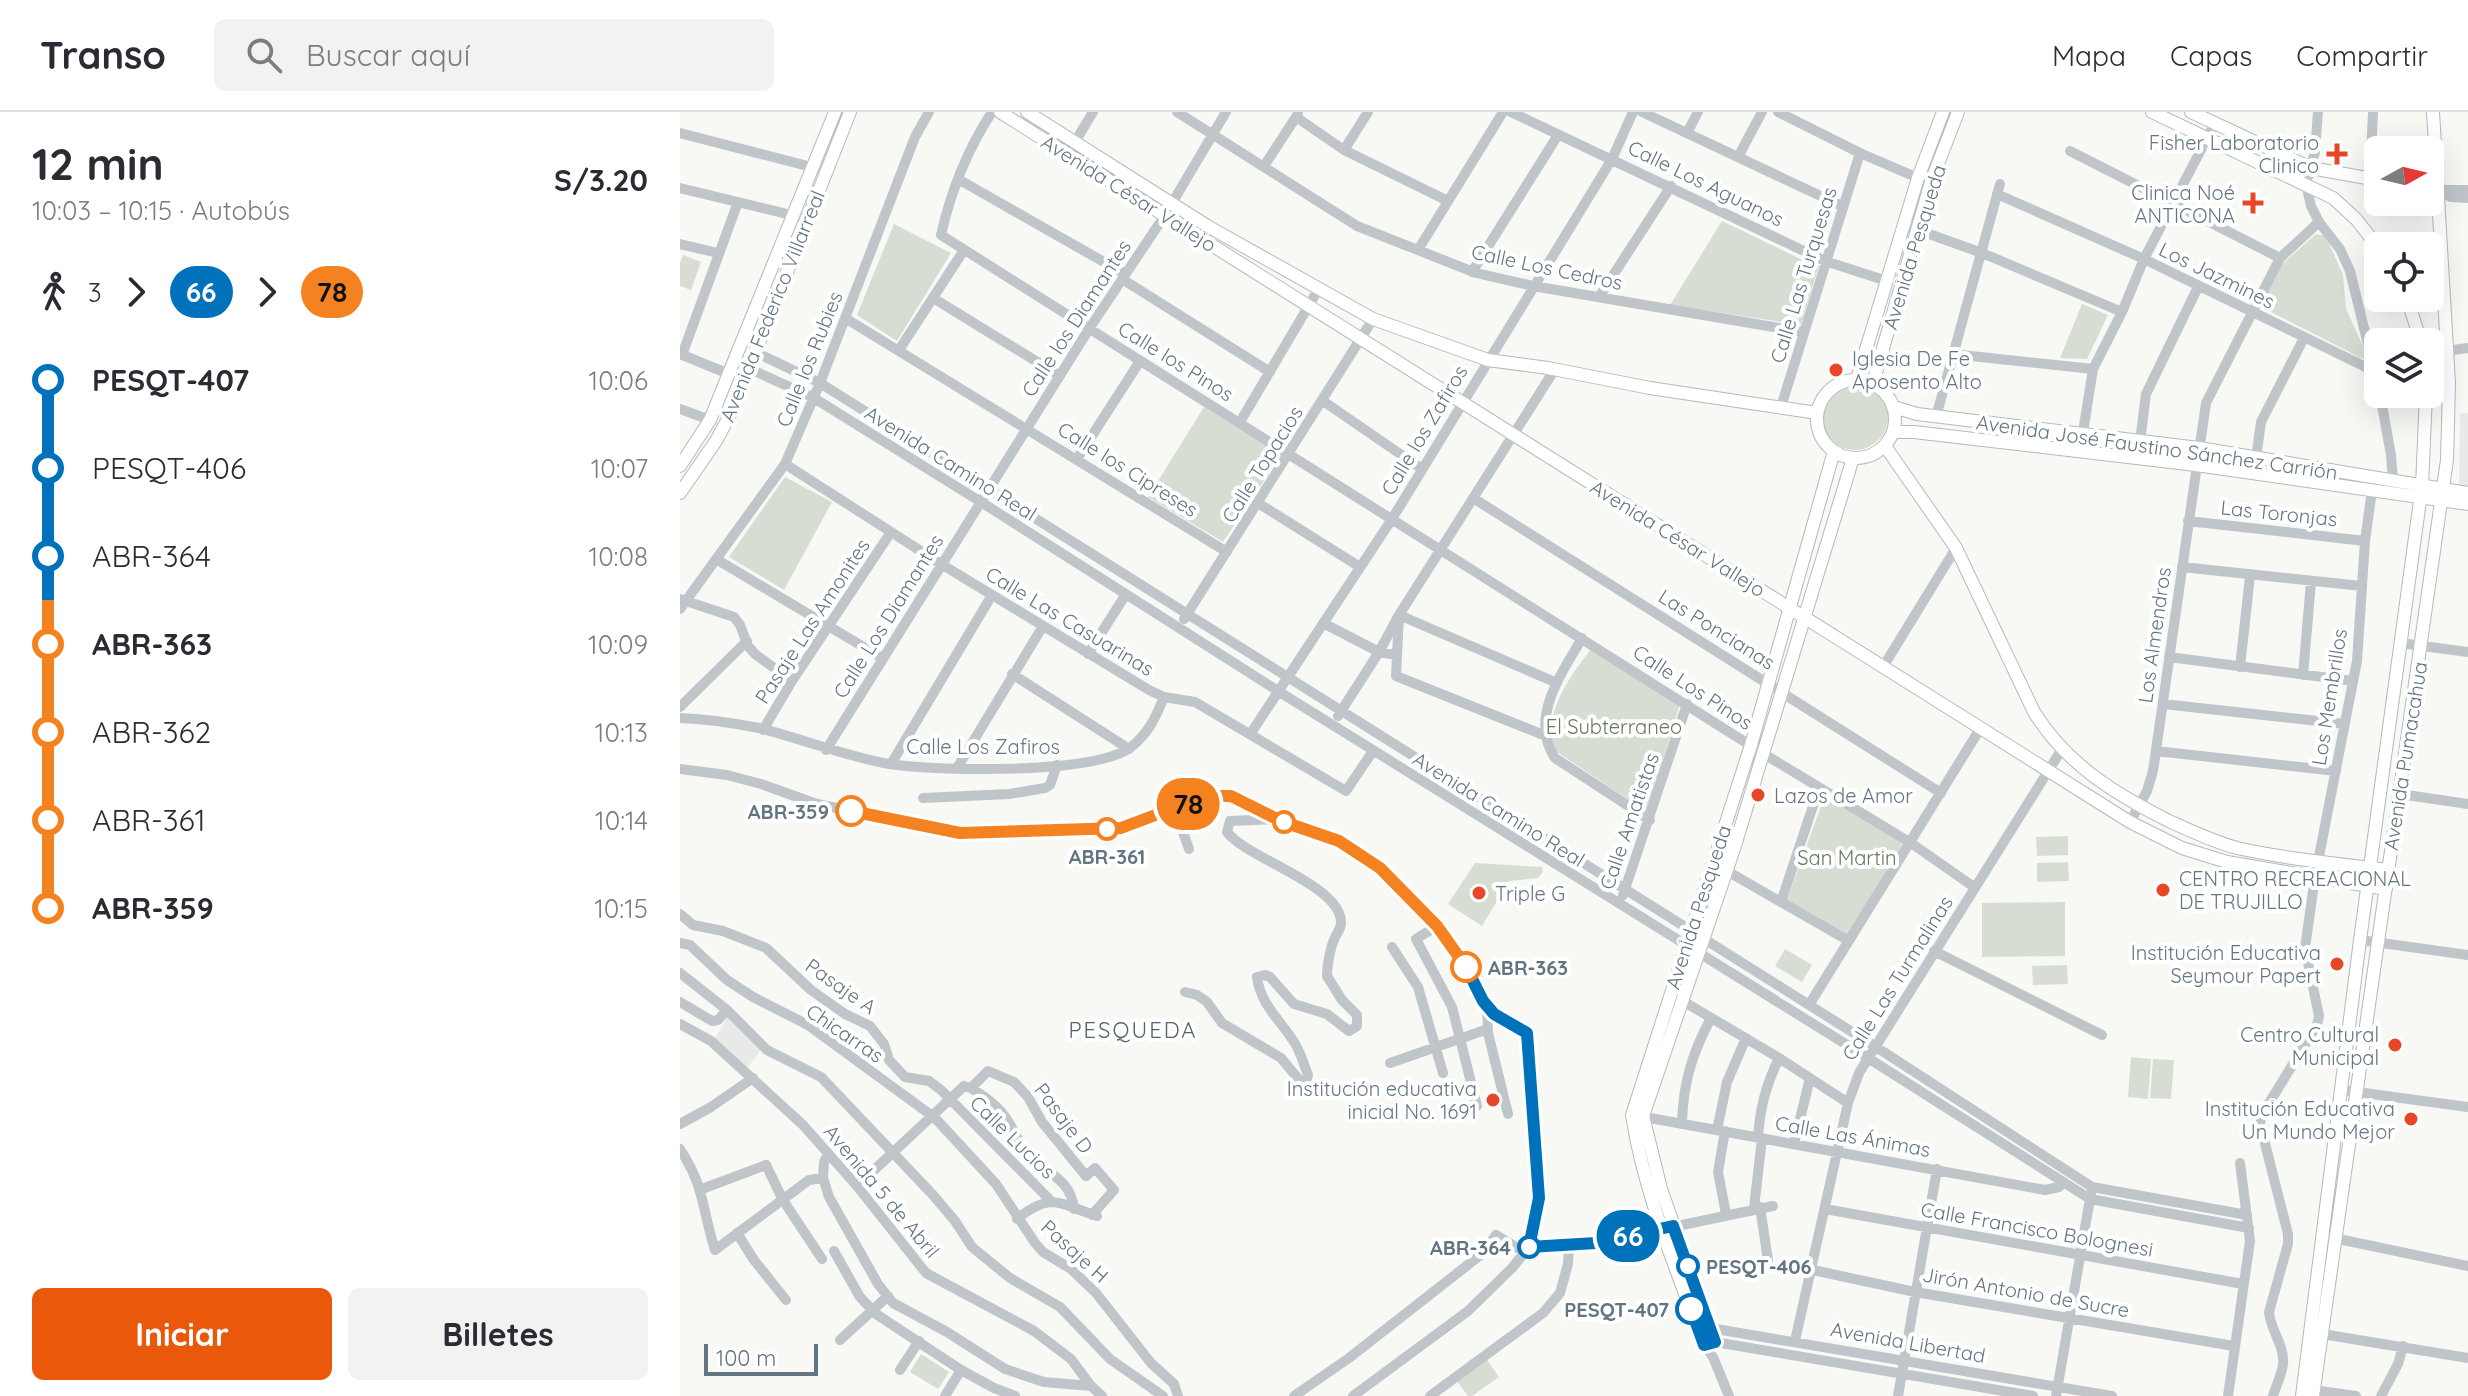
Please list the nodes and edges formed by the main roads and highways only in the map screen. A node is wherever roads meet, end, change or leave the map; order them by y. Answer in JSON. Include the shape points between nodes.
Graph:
{"nodes":[{"id":1,"x":835,"y":112,"type":"edge"},
{"id":2,"x":850,"y":112,"type":"edge"},
{"id":3,"x":1000,"y":112,"type":"edge"},
{"id":4,"x":1027,"y":112,"type":"edge"},
{"id":5,"x":1943,"y":112,"type":"edge"},
{"id":6,"x":1958,"y":112,"type":"edge"},
{"id":7,"x":2152,"y":112,"type":"edge"},
{"id":8,"x":2191,"y":112,"type":"edge"},
{"id":9,"x":2433,"y":112,"type":"edge"},
{"id":10,"x":1044,"y":123,"type":"junction"},
{"id":11,"x":1036,"y":135,"type":"junction"},
{"id":12,"x":2433,"y":136,"type":"edge"},
{"id":13,"x":1090,"y":160,"type":"junction"},
{"id":14,"x":2364,"y":178,"type":"edge"},
{"id":15,"x":1168,"y":210,"type":"junction"},
{"id":16,"x":2436,"y":216,"type":"edge"},
{"id":17,"x":2366,"y":232,"type":"edge"},
{"id":18,"x":1857,"y":379,"type":"junction"},
{"id":19,"x":1873,"y":383,"type":"junction"},
{"id":20,"x":1894,"y":407,"type":"junction"},
{"id":21,"x":2425,"y":408,"type":"edge"},
{"id":22,"x":1817,"y":413,"type":"junction"},
{"id":23,"x":1893,"y":432,"type":"junction"},
{"id":24,"x":1885,"y":446,"type":"junction"},
{"id":25,"x":1834,"y":451,"type":"junction"},
{"id":26,"x":1853,"y":458,"type":"junction"},
{"id":27,"x":680,"y":466,"type":"edge"},
{"id":28,"x":2421,"y":491,"type":"junction"},
{"id":29,"x":680,"y":493,"type":"edge"},
{"id":30,"x":2468,"y":493,"type":"edge"},
{"id":31,"x":2443,"y":495,"type":"junction"},
{"id":32,"x":2468,"y":504,"type":"edge"},
{"id":33,"x":1791,"y":607,"type":"junction"},
{"id":34,"x":1804,"y":616,"type":"junction"},
{"id":35,"x":2188,"y":830,"type":"junction"},
{"id":36,"x":1719,"y":843,"type":"junction"},
{"id":37,"x":2182,"y":848,"type":"junction"},
{"id":38,"x":1734,"y":849,"type":"junction"},
{"id":39,"x":2369,"y":868,"type":"junction"},
{"id":40,"x":2388,"y":870,"type":"junction"},
{"id":41,"x":2367,"y":885,"type":"junction"},
{"id":42,"x":2386,"y":889,"type":"junction"},
{"id":43,"x":1638,"y":1116,"type":"junction"},
{"id":44,"x":1710,"y":1344,"type":"road end"},
{"id":45,"x":2308,"y":1393,"type":"edge"}],
"edges":[{"from":1,"to":27,"type":"main road","name":"Avenida Federico Villarreal","via":[[710,420]]},
{"from":2,"to":29,"type":"main road","name":"Avenida Federico Villarreal","via":[[750,369],[722,431]]},
{"from":3,"to":11,"type":"main road","name":"Avenida César Vallejo"},
{"from":4,"to":10,"type":"main road","name":"Avenida César Vallejo"},
{"from":5,"to":18,"type":"main road","name":"Avenida Pesqueda"},
{"from":6,"to":19,"type":"main road","name":"Avenida Pesqueda","via":[[1931,182]]},
{"from":7,"to":17,"type":"main road","via":[[2333,198]]},
{"from":8,"to":14,"type":"main road","via":[[2311,168]]},
{"from":9,"to":12,"type":"main road","name":"Avenida Pumacahua"},
{"from":10,"to":11,"type":"main road"},
{"from":10,"to":13,"type":"main road","name":"Avenida César Vallejo","via":[[1075,142]]},
{"from":11,"to":13,"type":"main road","name":"Avenida César Vallejo"},
{"from":13,"to":15,"type":"main road","name":"Avenida César Vallejo"},
{"from":15,"to":22,"type":"main road","name":"Avenida César Vallejo","via":[[1373,319],[1488,360]]},
{"from":15,"to":33,"type":"main road","name":"Avenida César Vallejo","via":[[1360,340]]},
{"from":16,"to":31,"type":"main road","name":"Avenida Pumacahua","via":[[2450,418]]},
{"from":18,"to":19,"type":"main road"},
{"from":18,"to":22,"type":"main road","via":[[1827,392]]},
{"from":19,"to":20,"type":"main road"},
{"from":20,"to":23,"type":"main road"},
{"from":20,"to":28,"type":"main road","name":"Avenida José Faustino Sánchez Carrión","via":[[1936,417],[2256,457],[2393,481]]},
{"from":21,"to":28,"type":"main road","name":"Avenida Pumacahua"},
{"from":22,"to":25,"type":"main road","via":[[1822,438]]},
{"from":23,"to":24,"type":"main road"},
{"from":23,"to":28,"type":"main road","name":"Avenida José Faustino Sánchez Carrión","via":[[2372,490]]},
{"from":24,"to":26,"type":"main road"},
{"from":24,"to":35,"type":"main road","via":[[1956,548],[2047,733],[2084,770]]},
{"from":25,"to":26,"type":"main road"},
{"from":25,"to":33,"type":"main road","name":"Avenida Pesqueda"},
{"from":26,"to":34,"type":"main road","name":"Avenida Pesqueda"},
{"from":28,"to":31,"type":"main road","name":"Avenida José Faustino Sánchez Carrión"},
{"from":28,"to":39,"type":"main road","name":"Avenida Pumacahua"},
{"from":30,"to":31,"type":"main road","name":"Avenida José Faustino Sánchez Carrión"},
{"from":31,"to":32,"type":"main road","name":"Avenida José Faustino Sánchez Carrión"},
{"from":31,"to":40,"type":"main road","name":"Avenida Pumacahua"},
{"from":33,"to":34,"type":"main road","name":"Avenida César Vallejo"},
{"from":33,"to":36,"type":"main road","name":"Avenida Pesqueda"},
{"from":34,"to":37,"type":"main road","name":"Avenida César Vallejo","via":[[2130,822]]},
{"from":34,"to":38,"type":"main road","name":"Avenida Pesqueda"},
{"from":35,"to":37,"type":"main road"},
{"from":35,"to":39,"type":"main road","via":[[2235,847]]},
{"from":36,"to":38,"type":"main road"},
{"from":36,"to":43,"type":"main road","name":"Avenida Pesqueda","via":[[1670,994]]},
{"from":37,"to":41,"type":"main road","name":"Avenida César Vallejo","via":[[2227,862]]},
{"from":38,"to":43,"type":"main road","name":"Avenida Pesqueda","via":[[1684,1002]]},
{"from":39,"to":40,"type":"main road"},
{"from":39,"to":41,"type":"main road","name":"Avenida Pumacahua"},
{"from":40,"to":42,"type":"main road","name":"Avenida Pumacahua"},
{"from":41,"to":42,"type":"main road","name":"Avenida César Vallejo"},
{"from":41,"to":45,"type":"main road","name":"Avenida Pumacahua","via":[[2322,1236]]},
{"from":42,"to":45,"type":"main road","name":"Avenida Pumacahua","via":[[2322,1334]]},
{"from":43,"to":44,"type":"main road","name":"Avenida Pesqueda","via":[[1637,1145]]}]}
